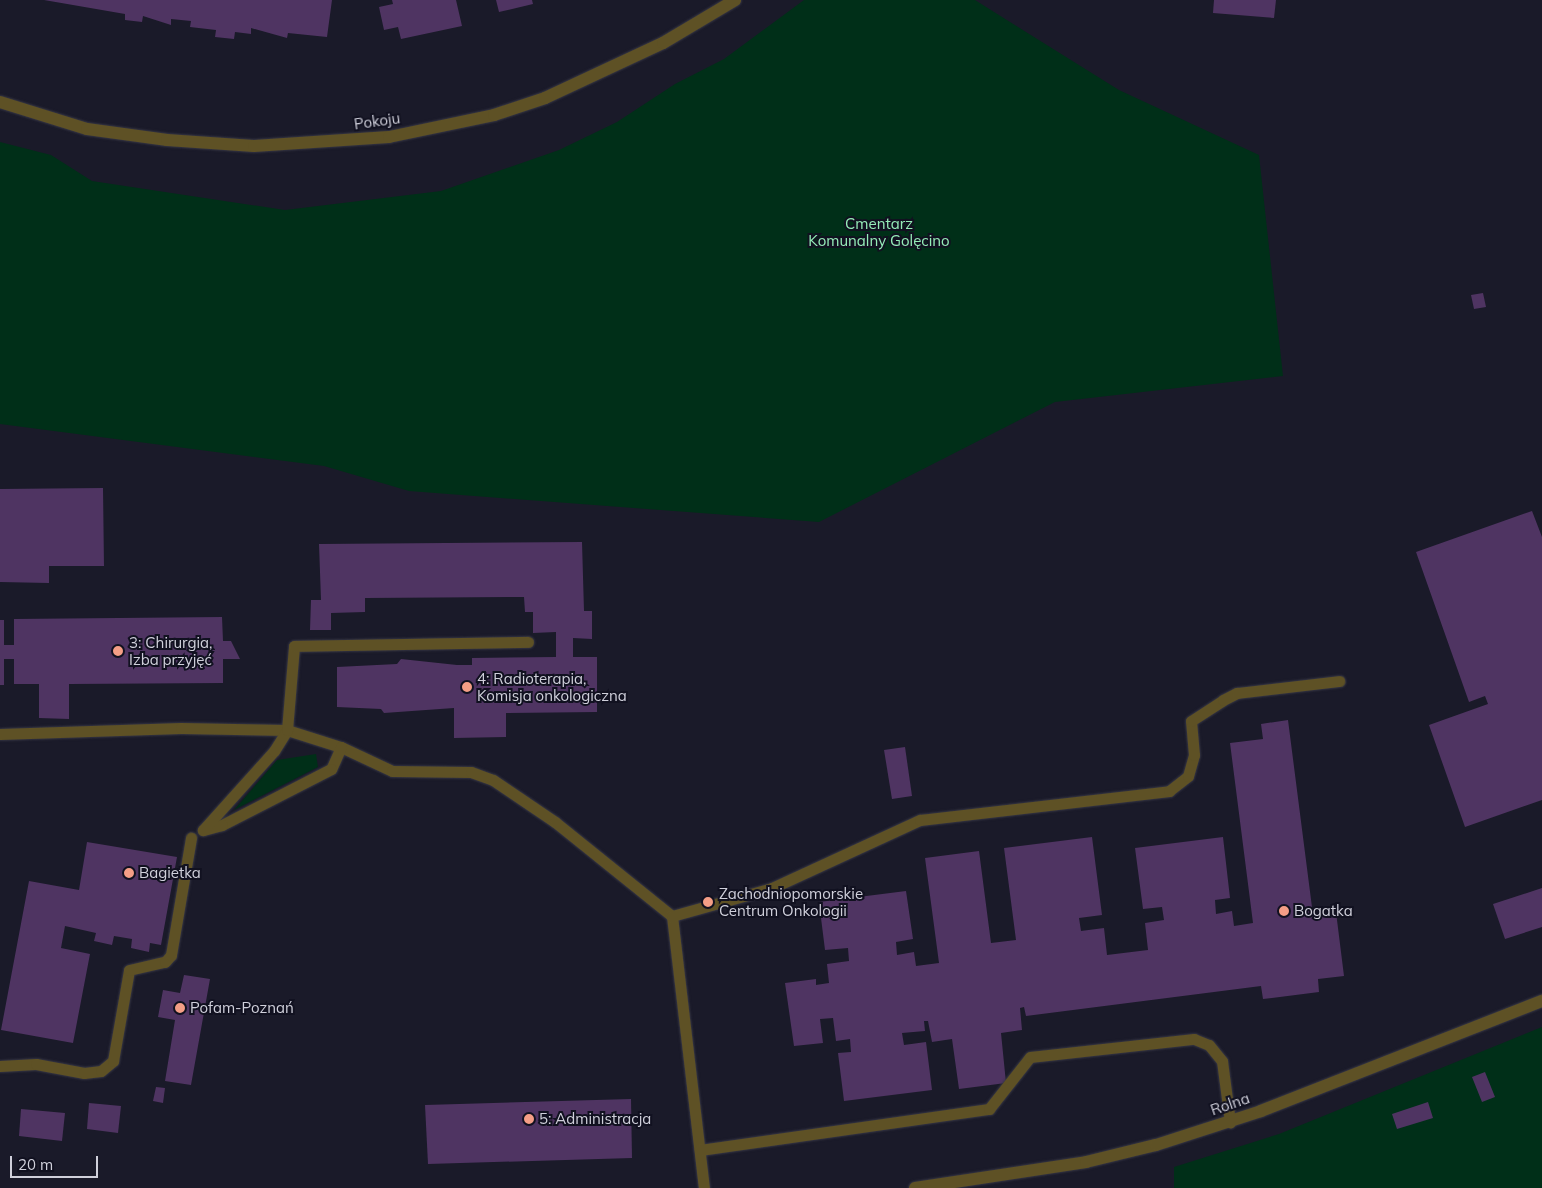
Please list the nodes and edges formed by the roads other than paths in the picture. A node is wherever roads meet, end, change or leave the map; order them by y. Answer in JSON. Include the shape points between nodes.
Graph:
{"nodes":[{"id":1,"x":735,"y":0,"type":"edge"},
{"id":2,"x":0,"y":102,"type":"edge"},
{"id":3,"x":528,"y":642,"type":"dead end"},
{"id":4,"x":1339,"y":681,"type":"dead end"},
{"id":5,"x":287,"y":730,"type":"junction"},
{"id":6,"x":0,"y":734,"type":"edge"},
{"id":7,"x":341,"y":747,"type":"junction"},
{"id":8,"x":191,"y":838,"type":"dead end"},
{"id":9,"x":672,"y":916,"type":"junction"},
{"id":10,"x":1542,"y":1001,"type":"edge"},
{"id":11,"x":0,"y":1066,"type":"edge"},
{"id":12,"x":1230,"y":1122,"type":"junction"},
{"id":13,"x":700,"y":1150,"type":"junction"},
{"id":14,"x":704,"y":1188,"type":"edge"},
{"id":15,"x":915,"y":1188,"type":"edge"}],
"edges":[{"from":1,"to":2,"type":"street","name":"Pokoju","via":[[654,47],[545,98],[494,115],[390,137],[254,146],[167,140],[87,129]]},
{"from":3,"to":5,"type":"lane","via":[[294,646]]},
{"from":4,"to":9,"type":"lane","via":[[1237,693],[1223,700],[1191,721],[1194,755],[1188,776],[1169,791],[920,820],[765,891]]},
{"from":5,"to":6,"type":"lane","via":[[181,728]]},
{"from":5,"to":7,"type":"lane"},
{"from":5,"to":7,"type":"lane","via":[[274,751],[203,830],[222,826],[331,770]]},
{"from":7,"to":9,"type":"lane","via":[[392,771],[471,772],[493,780],[555,822]]},
{"from":8,"to":11,"type":"lane","via":[[171,955],[164,962],[129,970],[113,1061],[101,1071],[84,1073],[36,1064]]},
{"from":9,"to":13,"type":"lane"},
{"from":10,"to":12,"type":"street","name":"Rolna"},
{"from":12,"to":13,"type":"lane","via":[[1222,1061],[1209,1045],[1194,1039],[1030,1057],[989,1109]]},
{"from":12,"to":15,"type":"street","name":"Rolna","via":[[1086,1162]]},
{"from":13,"to":14,"type":"lane"}]}
